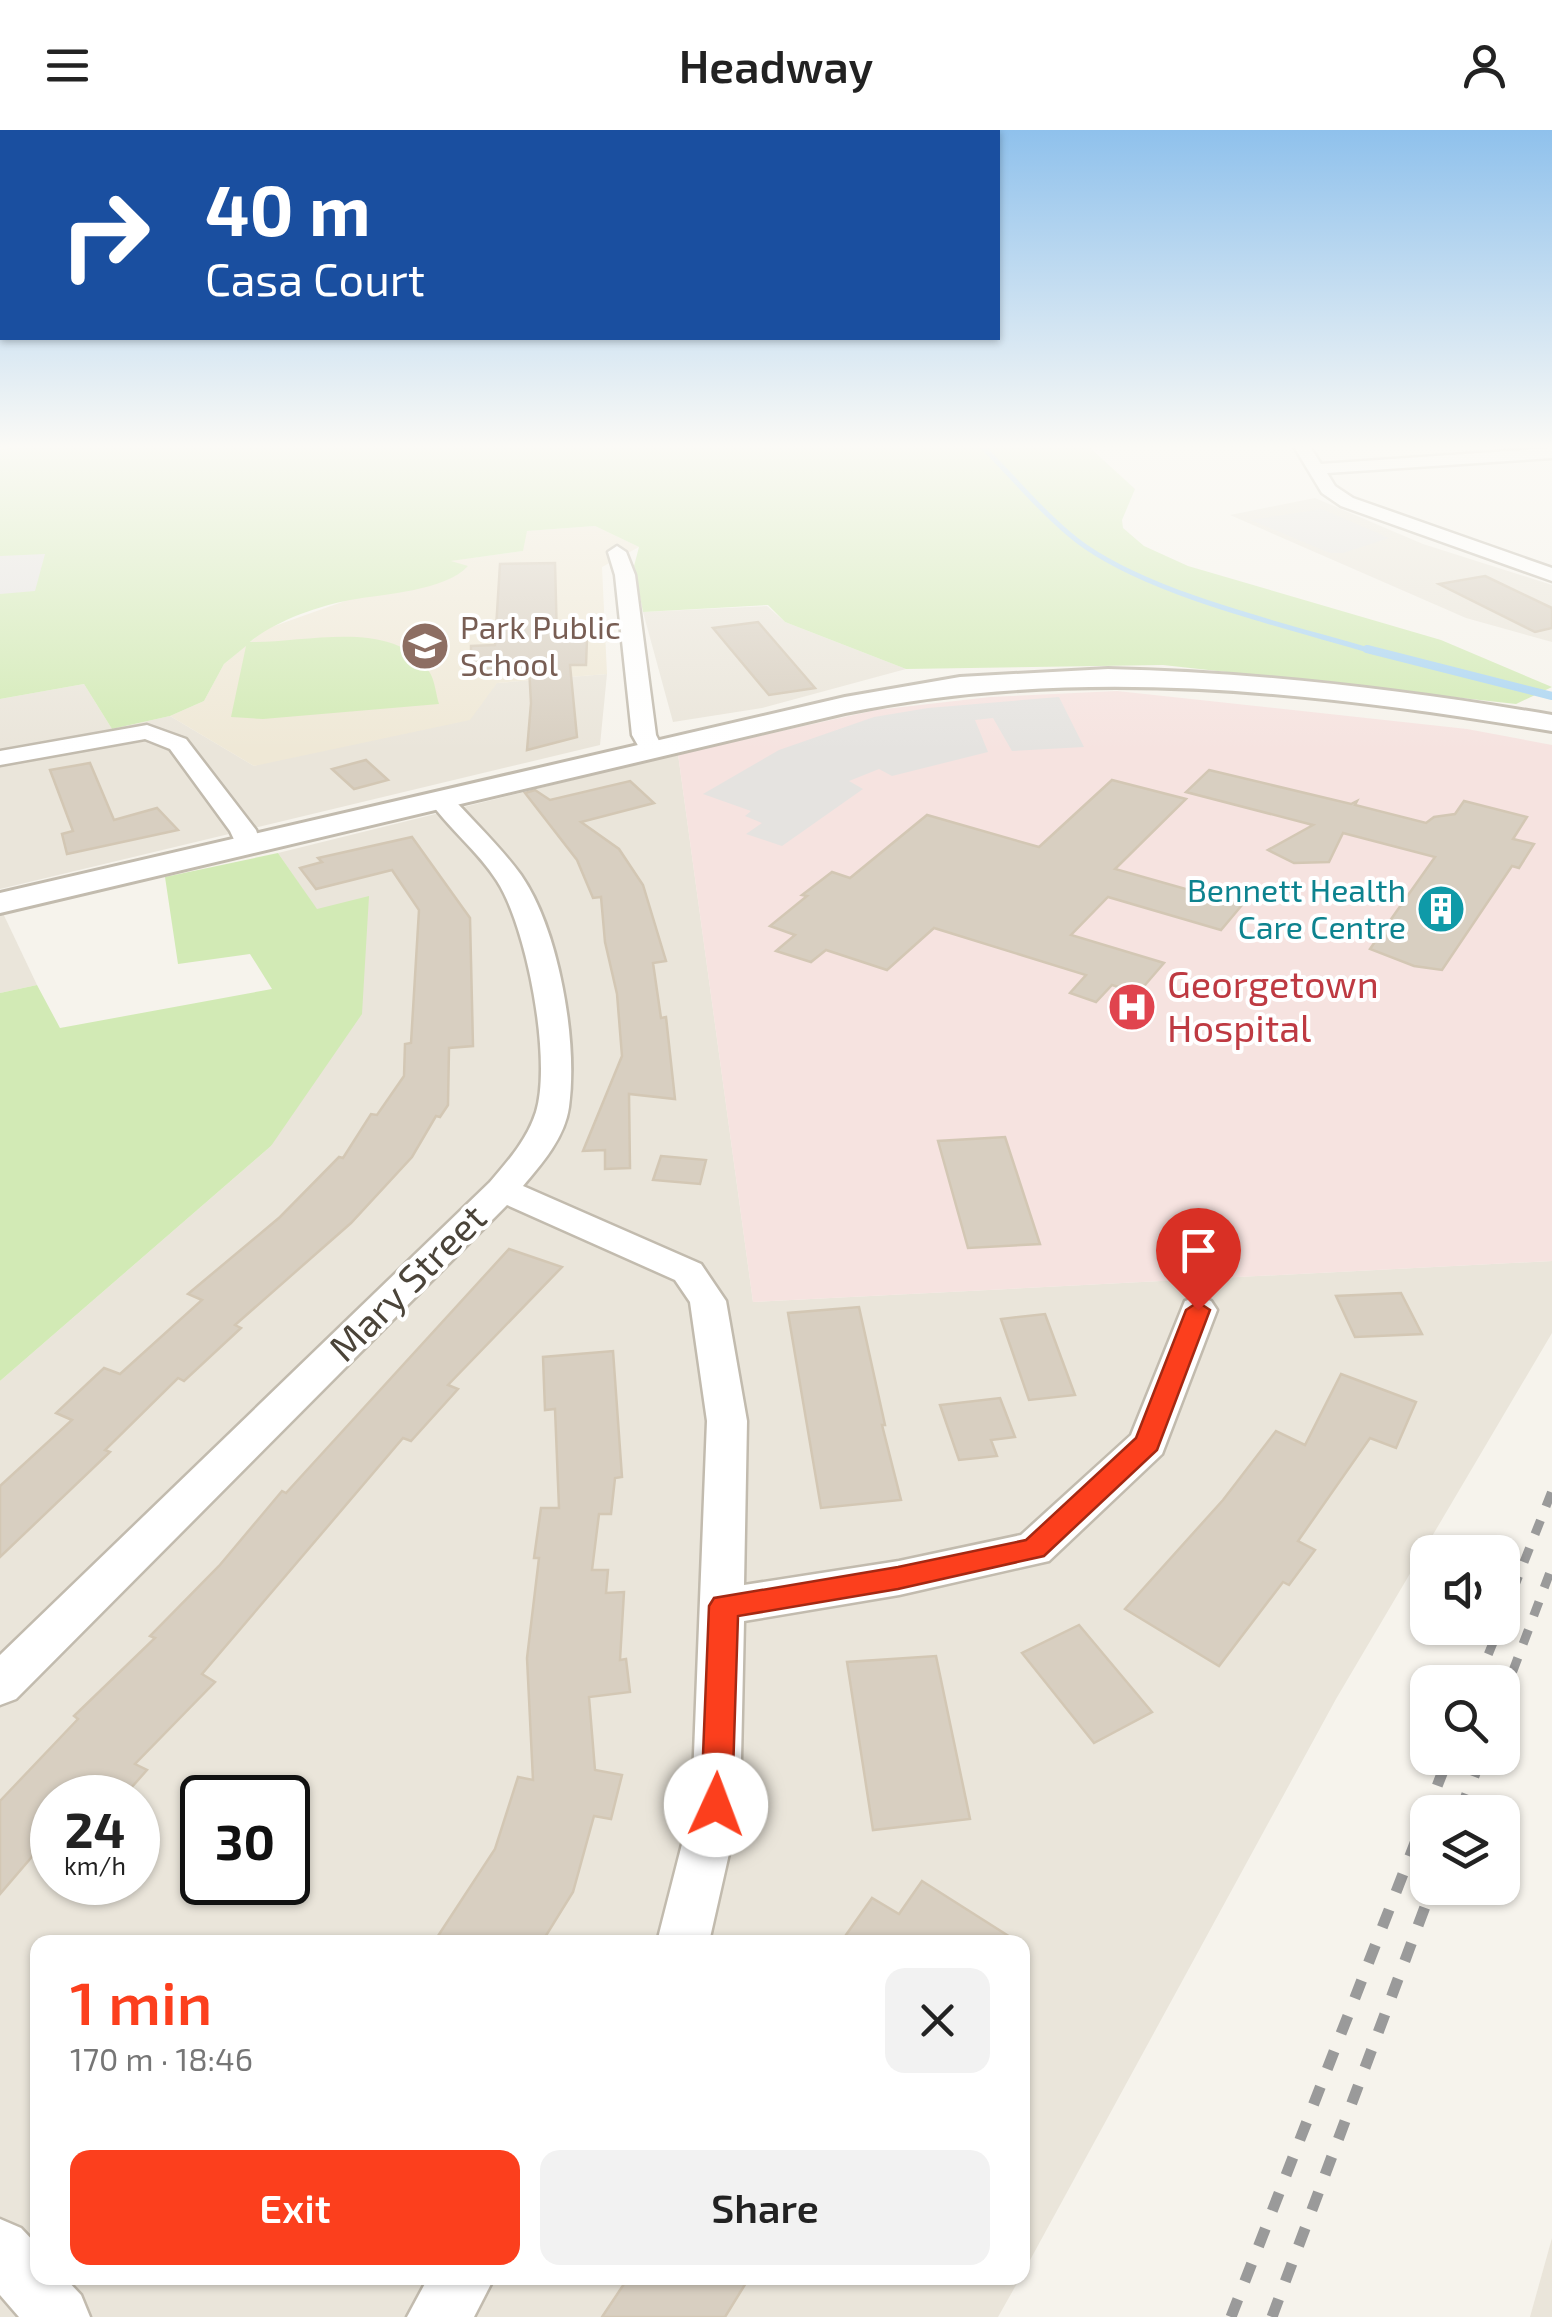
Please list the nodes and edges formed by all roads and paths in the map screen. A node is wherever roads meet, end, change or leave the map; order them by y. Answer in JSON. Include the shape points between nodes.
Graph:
{"nodes":[{"id":1,"x":1474,"y":547,"type":"edge"},
{"id":2,"x":616,"y":552,"type":"dead end"},
{"id":3,"x":1552,"y":575,"type":"edge"},
{"id":4,"x":1552,"y":722,"type":"edge"},
{"id":5,"x":652,"y":751,"type":"junction"},
{"id":6,"x":0,"y":758,"type":"edge"},
{"id":7,"x":440,"y":799,"type":"junction"},
{"id":8,"x":248,"y":845,"type":"junction"},
{"id":9,"x":0,"y":903,"type":"edge"},
{"id":10,"x":502,"y":1190,"type":"junction"},
{"id":11,"x":1198,"y":1310,"type":"dead end"},
{"id":12,"x":724,"y":1606,"type":"junction"},
{"id":13,"x":0,"y":1685,"type":"edge"},
{"id":14,"x":684,"y":1935,"type":"edge"},
{"id":15,"x":0,"y":2249,"type":"edge"},
{"id":16,"x":30,"y":2284,"type":"edge"},
{"id":17,"x":31,"y":2285,"type":"edge"},
{"id":18,"x":459,"y":2285,"type":"edge"},
{"id":19,"x":59,"y":2317,"type":"edge"},
{"id":20,"x":438,"y":2317,"type":"edge"}],
"edges":[{"from":1,"to":3,"type":"street"},
{"from":2,"to":5,"type":"street","via":[[625,576],[644,735]]},
{"from":4,"to":5,"type":"street","via":[[1329,692],[1092,678],[904,693]]},
{"from":5,"to":7,"type":"street"},
{"from":6,"to":8,"type":"street","via":[[147,732],[164,735],[178,744]]},
{"from":7,"to":8,"type":"street"},
{"from":7,"to":10,"type":"street","name":"Mary Street","via":[[510,879],[539,945],[554,1046],[553,1110],[534,1152]]},
{"from":8,"to":9,"type":"street"},
{"from":10,"to":12,"type":"street","via":[[688,1272],[708,1300],[726,1420]]},
{"from":10,"to":13,"type":"street","name":"Mary Street"},
{"from":11,"to":12,"type":"street","via":[[1148,1443],[1034,1549]]},
{"from":12,"to":14,"type":"street","via":[[716,1805]]},
{"from":15,"to":16,"type":"street"},
{"from":17,"to":19,"type":"street"},
{"from":18,"to":20,"type":"street"}]}
